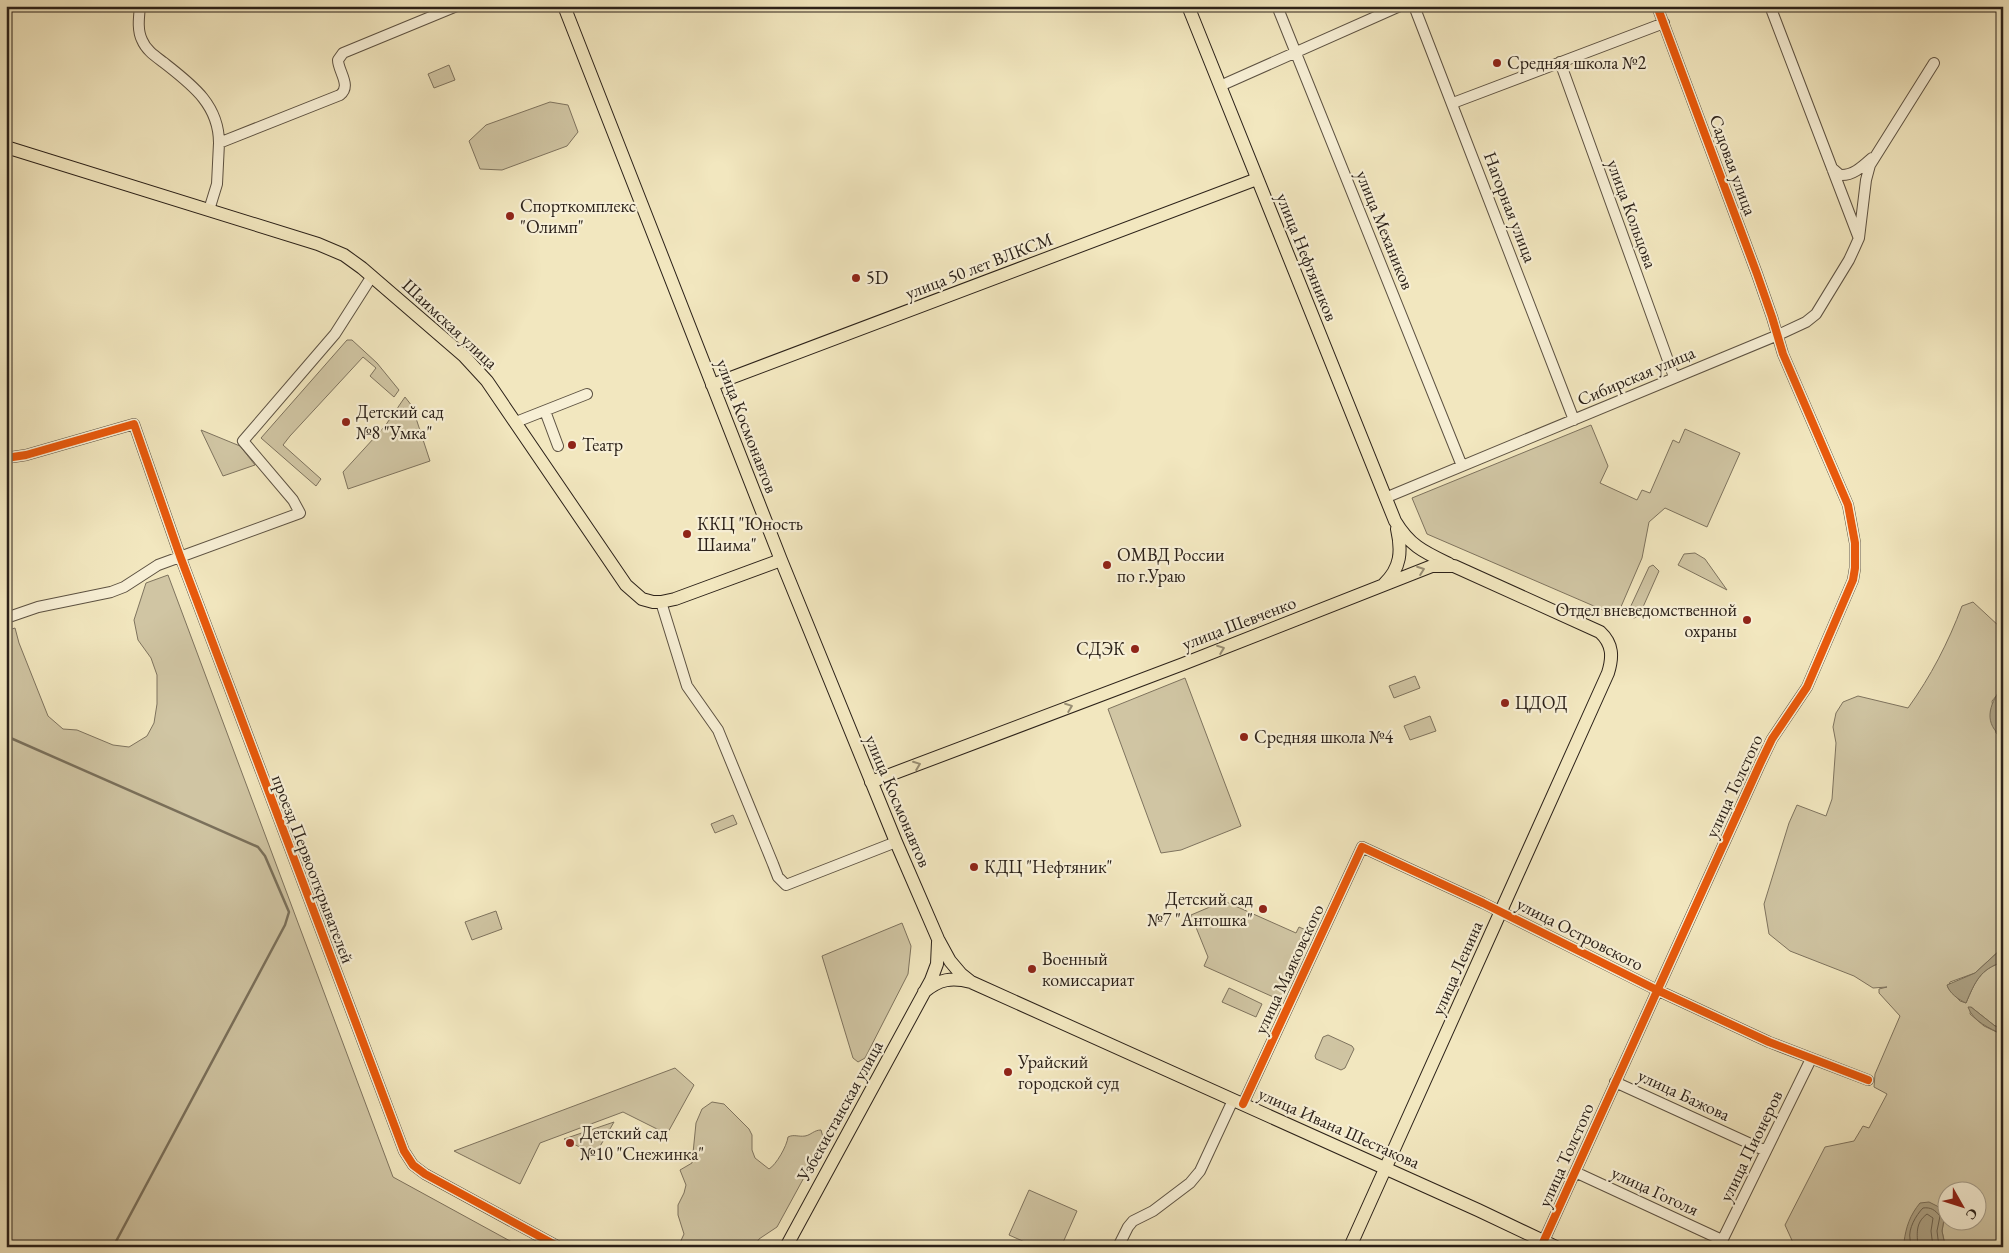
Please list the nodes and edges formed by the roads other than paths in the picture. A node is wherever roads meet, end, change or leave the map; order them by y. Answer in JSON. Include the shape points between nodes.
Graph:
{"nodes":[{"id":1,"x":140,"y":6,"type":"edge"},
{"id":2,"x":457,"y":6,"type":"edge"},
{"id":3,"x":564,"y":6,"type":"edge"},
{"id":4,"x":1188,"y":6,"type":"edge"},
{"id":5,"x":1277,"y":6,"type":"edge"},
{"id":6,"x":1400,"y":6,"type":"edge"},
{"id":7,"x":1414,"y":6,"type":"edge"},
{"id":8,"x":1657,"y":6,"type":"edge"},
{"id":9,"x":1770,"y":6,"type":"edge"},
{"id":10,"x":1664,"y":23,"type":"junction"},
{"id":11,"x":1296,"y":54,"type":"junction"},
{"id":12,"x":1560,"y":62,"type":"junction"},
{"id":13,"x":1934,"y":64,"type":"dead end"},
{"id":14,"x":1220,"y":86,"type":"junction"},
{"id":15,"x":1453,"y":103,"type":"junction"},
{"id":16,"x":220,"y":143,"type":"junction"},
{"id":17,"x":6,"y":147,"type":"edge"},
{"id":18,"x":1875,"y":156,"type":"junction"},
{"id":19,"x":1832,"y":168,"type":"junction"},
{"id":20,"x":1257,"y":179,"type":"junction"},
{"id":21,"x":209,"y":210,"type":"junction"},
{"id":22,"x":1859,"y":238,"type":"junction"},
{"id":23,"x":372,"y":276,"type":"junction"},
{"id":24,"x":1778,"y":334,"type":"junction"},
{"id":25,"x":1674,"y":377,"type":"junction"},
{"id":26,"x":712,"y":385,"type":"junction"},
{"id":27,"x":587,"y":394,"type":"dead end"},
{"id":28,"x":545,"y":411,"type":"junction"},
{"id":29,"x":1574,"y":420,"type":"junction"},
{"id":30,"x":516,"y":422,"type":"junction"},
{"id":31,"x":558,"y":446,"type":"dead end"},
{"id":32,"x":6,"y":458,"type":"edge"},
{"id":33,"x":1462,"y":466,"type":"junction"},
{"id":34,"x":1385,"y":498,"type":"junction"},
{"id":35,"x":1395,"y":521,"type":"junction"},
{"id":36,"x":180,"y":556,"type":"junction"},
{"id":37,"x":781,"y":560,"type":"junction"},
{"id":38,"x":1454,"y":566,"type":"junction"},
{"id":39,"x":1382,"y":586,"type":"junction"},
{"id":40,"x":661,"y":602,"type":"junction"},
{"id":41,"x":6,"y":618,"type":"edge"},
{"id":42,"x":1610,"y":646,"type":"joint"},
{"id":43,"x":871,"y":782,"type":"junction"},
{"id":44,"x":896,"y":842,"type":"junction"},
{"id":45,"x":1362,"y":847,"type":"joint"},
{"id":46,"x":1502,"y":912,"type":"junction"},
{"id":47,"x":938,"y":939,"type":"junction"},
{"id":48,"x":971,"y":982,"type":"junction"},
{"id":49,"x":1657,"y":990,"type":"junction"},
{"id":50,"x":924,"y":992,"type":"junction"},
{"id":51,"x":1811,"y":1059,"type":"junction"},
{"id":52,"x":1868,"y":1080,"type":"dead end"},
{"id":53,"x":1616,"y":1082,"type":"junction"},
{"id":54,"x":1238,"y":1102,"type":"junction"},
{"id":55,"x":1766,"y":1151,"type":"junction"},
{"id":56,"x":1386,"y":1168,"type":"junction"},
{"id":57,"x":1574,"y":1172,"type":"junction"},
{"id":58,"x":1721,"y":1243,"type":"edge"},
{"id":59,"x":1542,"y":1244,"type":"edge"},
{"id":60,"x":559,"y":1247,"type":"edge"},
{"id":61,"x":786,"y":1247,"type":"edge"},
{"id":62,"x":1118,"y":1247,"type":"edge"},
{"id":63,"x":1350,"y":1247,"type":"edge"},
{"id":64,"x":1556,"y":1247,"type":"edge"}],
"edges":[{"from":1,"to":16,"type":"street","via":[[139,32],[142,40],[152,53],[204,98],[215,117]]},
{"from":2,"to":16,"type":"street","via":[[343,53],[338,60],[346,85],[340,95]]},
{"from":3,"to":26,"type":"main road","name":"улица Космонавтов"},
{"from":4,"to":14,"type":"main road","name":"улица Нефтяников"},
{"from":5,"to":11,"type":"street","name":"улица Механиков"},
{"from":6,"to":11,"type":"street"},
{"from":7,"to":15,"type":"street","name":"Нагорная улица"},
{"from":8,"to":10,"type":"street","name":"Садовая улица"},
{"from":9,"to":19,"type":"street"},
{"from":10,"to":12,"type":"street"},
{"from":10,"to":24,"type":"street","name":"Садовая улица"},
{"from":11,"to":14,"type":"street"},
{"from":11,"to":33,"type":"street","name":"улица Механиков"},
{"from":12,"to":15,"type":"street"},
{"from":12,"to":25,"type":"street","name":"улица Кольцова"},
{"from":13,"to":18,"type":"street","name":"Сибирская улица"},
{"from":14,"to":20,"type":"main road","name":"улица Нефтяников"},
{"from":15,"to":29,"type":"street","name":"Нагорная улица"},
{"from":16,"to":21,"type":"street","via":[[217,184]]},
{"from":17,"to":21,"type":"main road","name":"Шаимская улица"},
{"from":18,"to":19,"type":"street","via":[[1848,175],[1840,175]]},
{"from":18,"to":22,"type":"street","name":"Сибирская улица","via":[[1867,173]]},
{"from":19,"to":22,"type":"street"},
{"from":20,"to":26,"type":"main road","name":"улица 50 лет ВЛКСМ"},
{"from":20,"to":34,"type":"main road","name":"улица Нефтяников"},
{"from":21,"to":23,"type":"main road","name":"Шаимская улица","via":[[332,249]]},
{"from":22,"to":24,"type":"street","name":"Сибирская улица","via":[[1850,260],[1816,314]]},
{"from":23,"to":30,"type":"main road","name":"Шаимская улица","via":[[468,360],[487,380]]},
{"from":23,"to":36,"type":"street","via":[[330,340],[243,441],[300,512]]},
{"from":24,"to":25,"type":"street","name":"Сибирская улица"},
{"from":24,"to":49,"type":"street","name":"улица Толстого","via":[[1808,416],[1848,505],[1854,537],[1854,580],[1807,687],[1767,748]]},
{"from":25,"to":29,"type":"street","name":"Сибирская улица"},
{"from":26,"to":37,"type":"main road","name":"улица Космонавтов"},
{"from":27,"to":28,"type":"street"},
{"from":28,"to":30,"type":"street"},
{"from":28,"to":31,"type":"street"},
{"from":29,"to":33,"type":"street","name":"Сибирская улица"},
{"from":30,"to":40,"type":"main road","name":"Шаимская улица","via":[[626,585],[642,599]]},
{"from":32,"to":36,"type":"street","name":"проезд Первооткрывателей","via":[[134,424]]},
{"from":33,"to":34,"type":"street","name":"Сибирская улица"},
{"from":34,"to":35,"type":"main road","name":"улица Нефтяников"},
{"from":35,"to":38,"type":"main road","name":"улица Нефтяников","via":[[1415,547]]},
{"from":35,"to":39,"type":"main road","name":"улица Нефтяников","via":[[1400,558],[1394,572]]},
{"from":36,"to":41,"type":"street","via":[[111,592],[38,606]]},
{"from":36,"to":60,"type":"street","name":"проезд Первооткрывателей","via":[[404,1151],[413,1165],[425,1174]]},
{"from":37,"to":40,"type":"main road"},
{"from":37,"to":43,"type":"main road","name":"улица Космонавтов"},
{"from":39,"to":38,"type":"main road","name":"улица Шевченко","one_way":true,"via":[[1432,566]]},
{"from":38,"to":42,"type":"main road","name":"улица Шевченко","via":[[1591,627],[1600,632]]},
{"from":43,"to":39,"type":"main road","name":"улица Шевченко","one_way":true},
{"from":40,"to":44,"type":"street","via":[[687,686],[718,730],[781,881],[786,885]]},
{"from":42,"to":46,"type":"main road","name":"улица Ленина","via":[[1612,654],[1608,673]]},
{"from":43,"to":44,"type":"main road","name":"улица Космонавтов"},
{"from":44,"to":47,"type":"main road","name":"улица Космонавтов"},
{"from":45,"to":46,"type":"street","name":"улица Островского"},
{"from":45,"to":54,"type":"street","name":"улица Маяковского"},
{"from":46,"to":49,"type":"street","name":"улица Островского"},
{"from":46,"to":56,"type":"main road","name":"улица Ленина"},
{"from":47,"to":48,"type":"main road","name":"улица Космонавтов","via":[[950,961]]},
{"from":47,"to":50,"type":"main road","name":"Узбекистанская улица","via":[[937,964]]},
{"from":48,"to":50,"type":"main road","via":[[948,979]]},
{"from":48,"to":54,"type":"main road","name":"улица Ивана Шестакова"},
{"from":49,"to":51,"type":"street","name":"улица Островского"},
{"from":49,"to":53,"type":"street","name":"улица Толстого"},
{"from":50,"to":61,"type":"main road","name":"Узбекистанская улица"},
{"from":51,"to":52,"type":"street","name":"улица Островского"},
{"from":51,"to":55,"type":"street","name":"улица Пионеров"},
{"from":53,"to":55,"type":"street","name":"улица Бажова"},
{"from":53,"to":57,"type":"street","name":"улица Толстого"},
{"from":54,"to":56,"type":"main road","name":"улица Ивана Шестакова"},
{"from":54,"to":62,"type":"street","name":"улица Маяковского","via":[[1200,1171],[1190,1183],[1153,1211],[1133,1221]]},
{"from":55,"to":58,"type":"street","name":"улица Пионеров"},
{"from":56,"to":59,"type":"main road","name":"улица Ивана Шестакова"},
{"from":56,"to":63,"type":"main road","name":"улица Ленина"},
{"from":57,"to":58,"type":"street","name":"улица Гоголя"},
{"from":57,"to":59,"type":"street","name":"улица Толстого"},
{"from":59,"to":64,"type":"main road","name":"улица Ивана Шестакова"}]}
